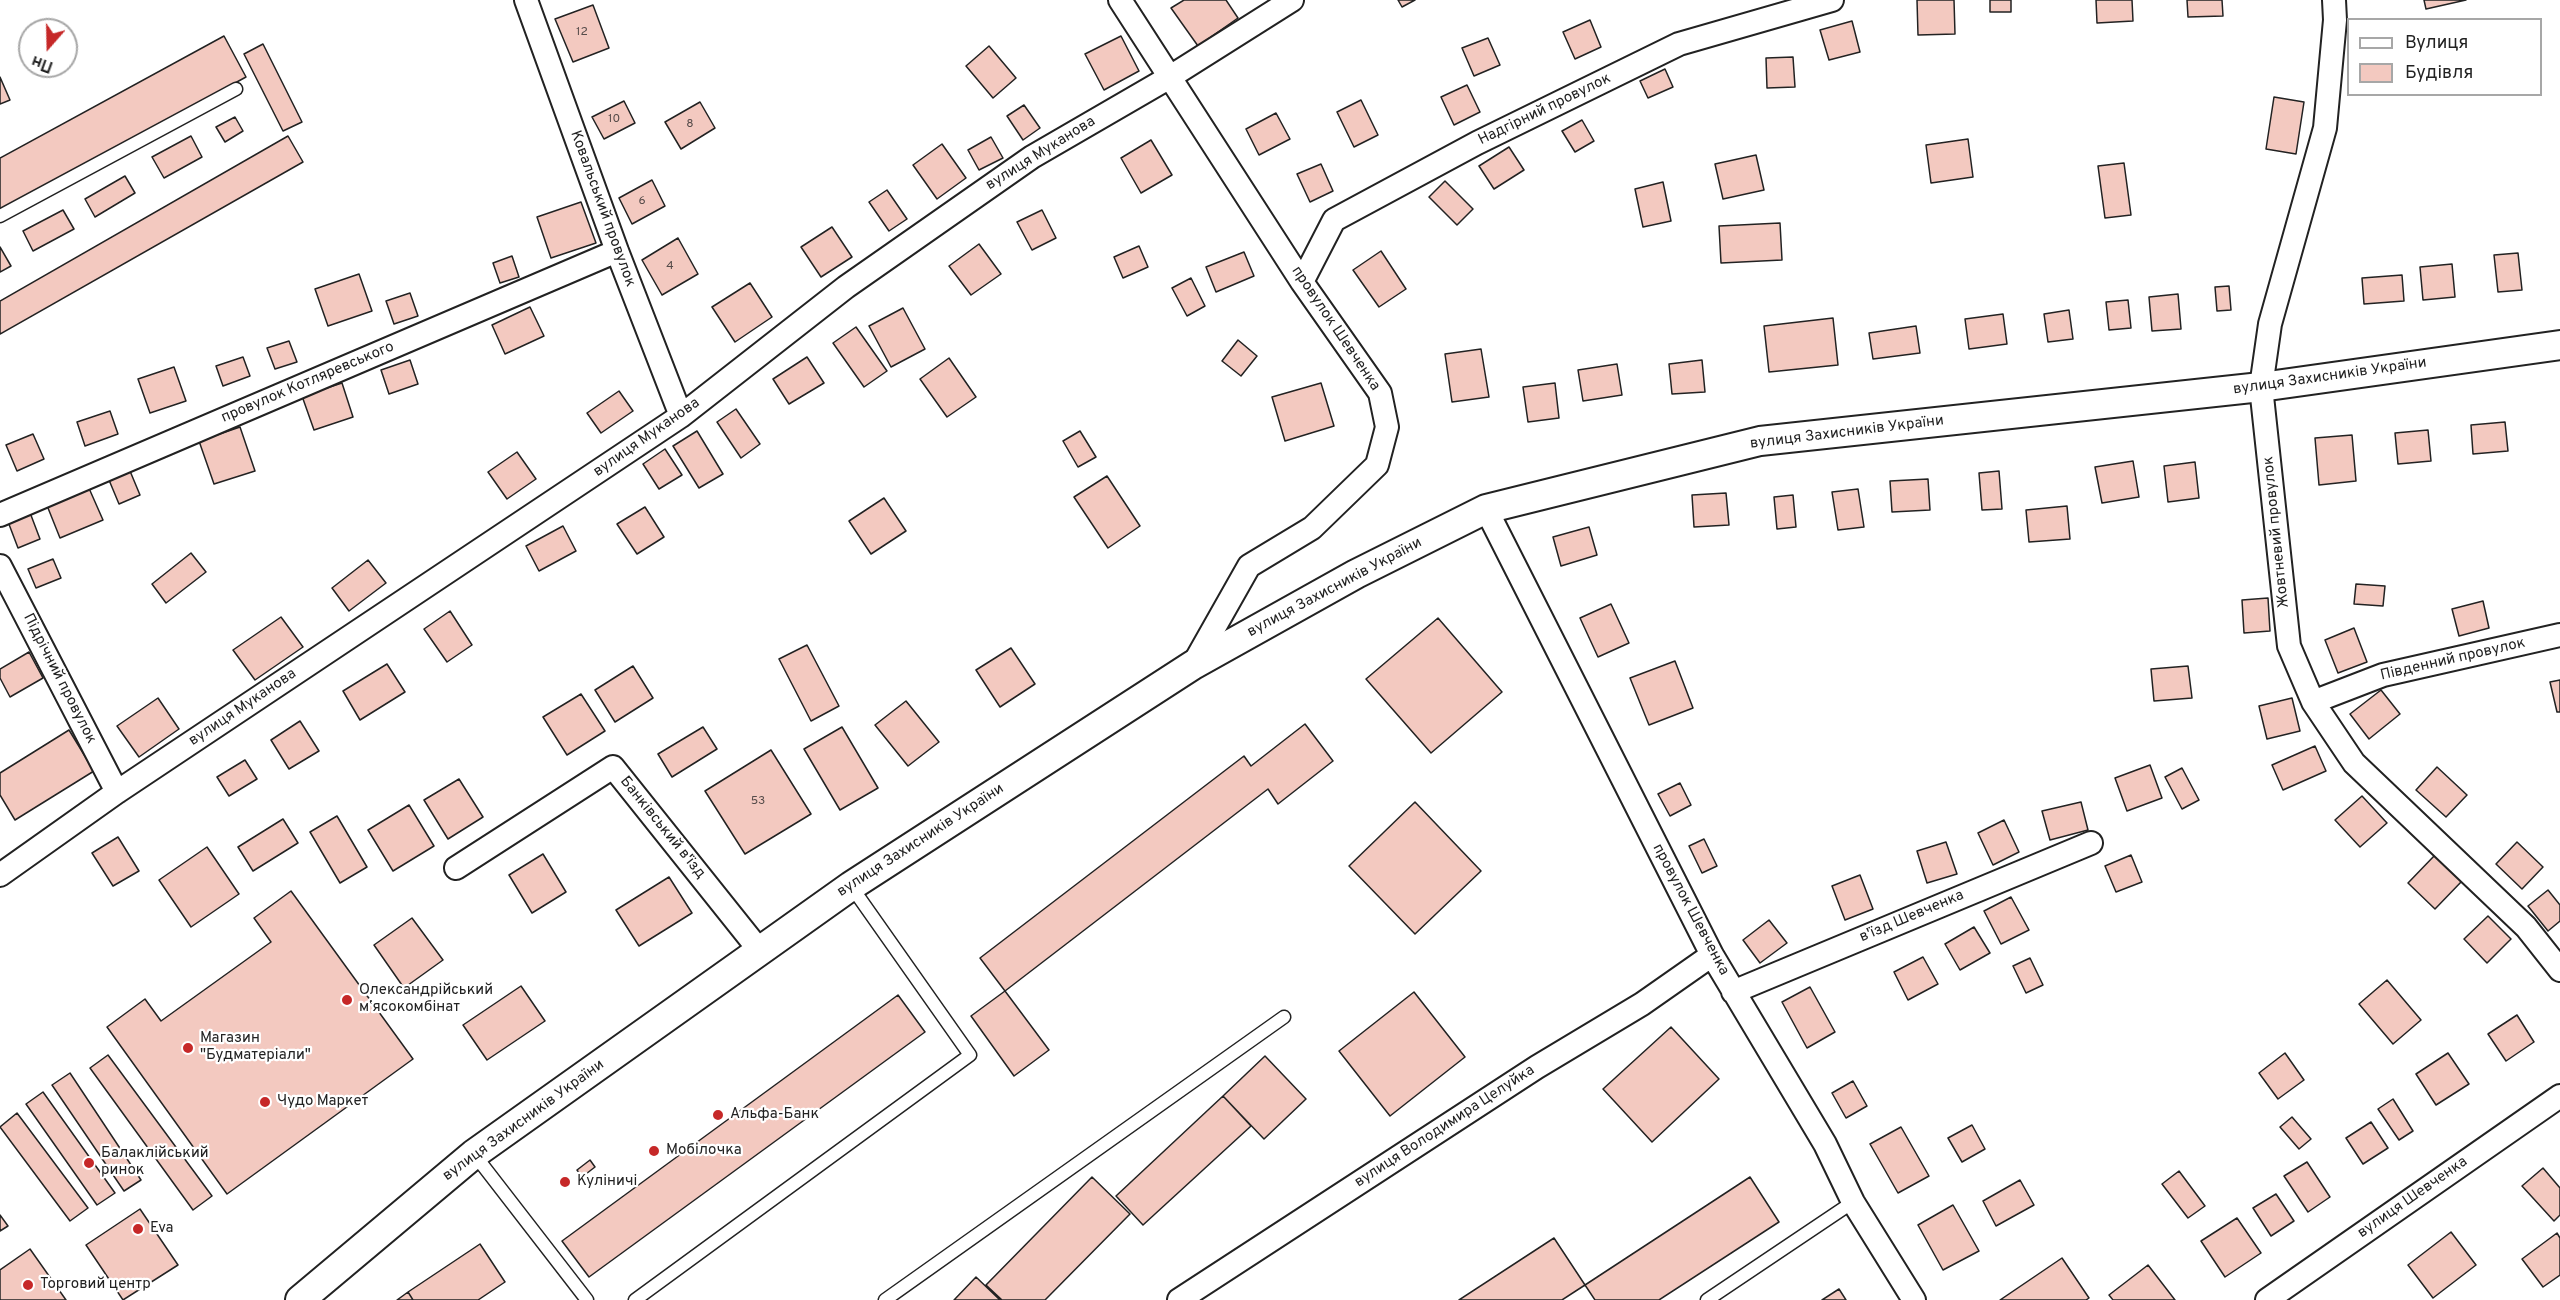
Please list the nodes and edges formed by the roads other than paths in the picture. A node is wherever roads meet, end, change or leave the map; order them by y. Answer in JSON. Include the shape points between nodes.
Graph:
{"nodes":[{"id":1,"x":526,"y":0,"type":"edge"},
{"id":2,"x":1120,"y":0,"type":"edge"},
{"id":3,"x":1292,"y":0,"type":"edge"},
{"id":4,"x":1832,"y":0,"type":"edge"},
{"id":5,"x":2334,"y":0,"type":"edge"},
{"id":6,"x":1170,"y":77,"type":"junction"},
{"id":7,"x":236,"y":89,"type":"dead end"},
{"id":8,"x":0,"y":216,"type":"edge"},
{"id":9,"x":617,"y":251,"type":"junction"},
{"id":10,"x":1302,"y":282,"type":"junction"},
{"id":11,"x":2560,"y":345,"type":"edge"},
{"id":12,"x":2261,"y":387,"type":"junction"},
{"id":13,"x":681,"y":416,"type":"junction"},
{"id":14,"x":1486,"y":509,"type":"junction"},
{"id":15,"x":0,"y":515,"type":"edge"},
{"id":16,"x":0,"y":566,"type":"edge"},
{"id":17,"x":2560,"y":635,"type":"edge"},
{"id":18,"x":1193,"y":664,"type":"junction"},
{"id":19,"x":2313,"y":702,"type":"junction"},
{"id":20,"x":117,"y":792,"type":"junction"},
{"id":21,"x":2091,"y":843,"type":"dead end"},
{"id":22,"x":456,"y":868,"type":"dead end"},
{"id":23,"x":0,"y":875,"type":"edge"},
{"id":24,"x":851,"y":886,"type":"junction"},
{"id":25,"x":760,"y":951,"type":"junction"},
{"id":26,"x":1712,"y":955,"type":"junction"},
{"id":27,"x":2560,"y":970,"type":"edge"},
{"id":28,"x":1733,"y":992,"type":"junction"},
{"id":29,"x":1284,"y":1017,"type":"dead end"},
{"id":30,"x":2560,"y":1096,"type":"edge"},
{"id":31,"x":474,"y":1154,"type":"junction"},
{"id":32,"x":1854,"y":1202,"type":"junction"},
{"id":33,"x":300,"y":1300,"type":"edge"},
{"id":34,"x":587,"y":1300,"type":"edge"},
{"id":35,"x":635,"y":1300,"type":"edge"},
{"id":36,"x":885,"y":1300,"type":"edge"},
{"id":37,"x":1179,"y":1300,"type":"edge"},
{"id":38,"x":1707,"y":1300,"type":"edge"},
{"id":39,"x":1914,"y":1300,"type":"edge"},
{"id":40,"x":2267,"y":1300,"type":"edge"}],
"edges":[{"from":1,"to":9,"type":"street","name":"Ковальський провулок"},
{"from":2,"to":6,"type":"street","name":"провулок Шевченка"},
{"from":3,"to":6,"type":"street","name":"вулиця Муканова"},
{"from":4,"to":10,"type":"street","name":"Надгірний провулок","via":[[1679,44],[1478,143],[1334,220]]},
{"from":5,"to":12,"type":"street","name":"Жовтневий провулок","via":[[2325,128],[2270,324]]},
{"from":6,"to":10,"type":"street","name":"провулок Шевченка"},
{"from":6,"to":13,"type":"street","name":"вулиця Муканова","via":[[1032,157],[846,287]]},
{"from":7,"to":8,"type":"lane"},
{"from":9,"to":13,"type":"street","name":"Ковальський провулок"},
{"from":9,"to":15,"type":"street","name":"провулок Котляревського"},
{"from":10,"to":18,"type":"street","name":"провулок Шевченка","via":[[1380,393],[1387,427],[1377,465],[1312,528],[1249,566]]},
{"from":11,"to":12,"type":"street","name":"вулиця Захисників України"},
{"from":12,"to":14,"type":"street","name":"вулиця Захисників України","via":[[1760,441]]},
{"from":12,"to":19,"type":"street","name":"Жовтневий провулок","via":[[2289,646]]},
{"from":13,"to":20,"type":"street","name":"вулиця Муканова"},
{"from":14,"to":18,"type":"street","name":"вулиця Захисників України","via":[[1356,574]]},
{"from":14,"to":26,"type":"street","name":"провулок Шевченка"},
{"from":16,"to":20,"type":"street","name":"Підрічний провулок"},
{"from":17,"to":19,"type":"street","name":"Південний провулок","via":[[2383,675]]},
{"from":18,"to":24,"type":"street","name":"вулиця Захисників України"},
{"from":19,"to":27,"type":"street","name":"Жовтневий провулок","via":[[2354,763],[2526,927]]},
{"from":20,"to":23,"type":"street","name":"вулиця Муканова"},
{"from":21,"to":28,"type":"street","name":"в'їзд Шевченка"},
{"from":22,"to":25,"type":"street","name":"Банківський в'їзд","via":[[613,767]]},
{"from":24,"to":25,"type":"street","name":"вулиця Захисників України"},
{"from":24,"to":35,"type":"lane","via":[[970,1055]]},
{"from":25,"to":31,"type":"street","name":"вулиця Захисників України"},
{"from":26,"to":28,"type":"street","name":"провулок Шевченка"},
{"from":26,"to":37,"type":"street","name":"вулиця Володимира Целуйка","via":[[1642,1004],[1537,1067]]},
{"from":28,"to":32,"type":"street","name":"провулок Шевченка"},
{"from":29,"to":36,"type":"lane"},
{"from":30,"to":40,"type":"street","name":"вулиця Шевченка"},
{"from":31,"to":33,"type":"street","name":"вулиця Захисників України"},
{"from":31,"to":34,"type":"lane"},
{"from":32,"to":38,"type":"lane"},
{"from":32,"to":39,"type":"street","name":"провулок Шевченка"}]}
